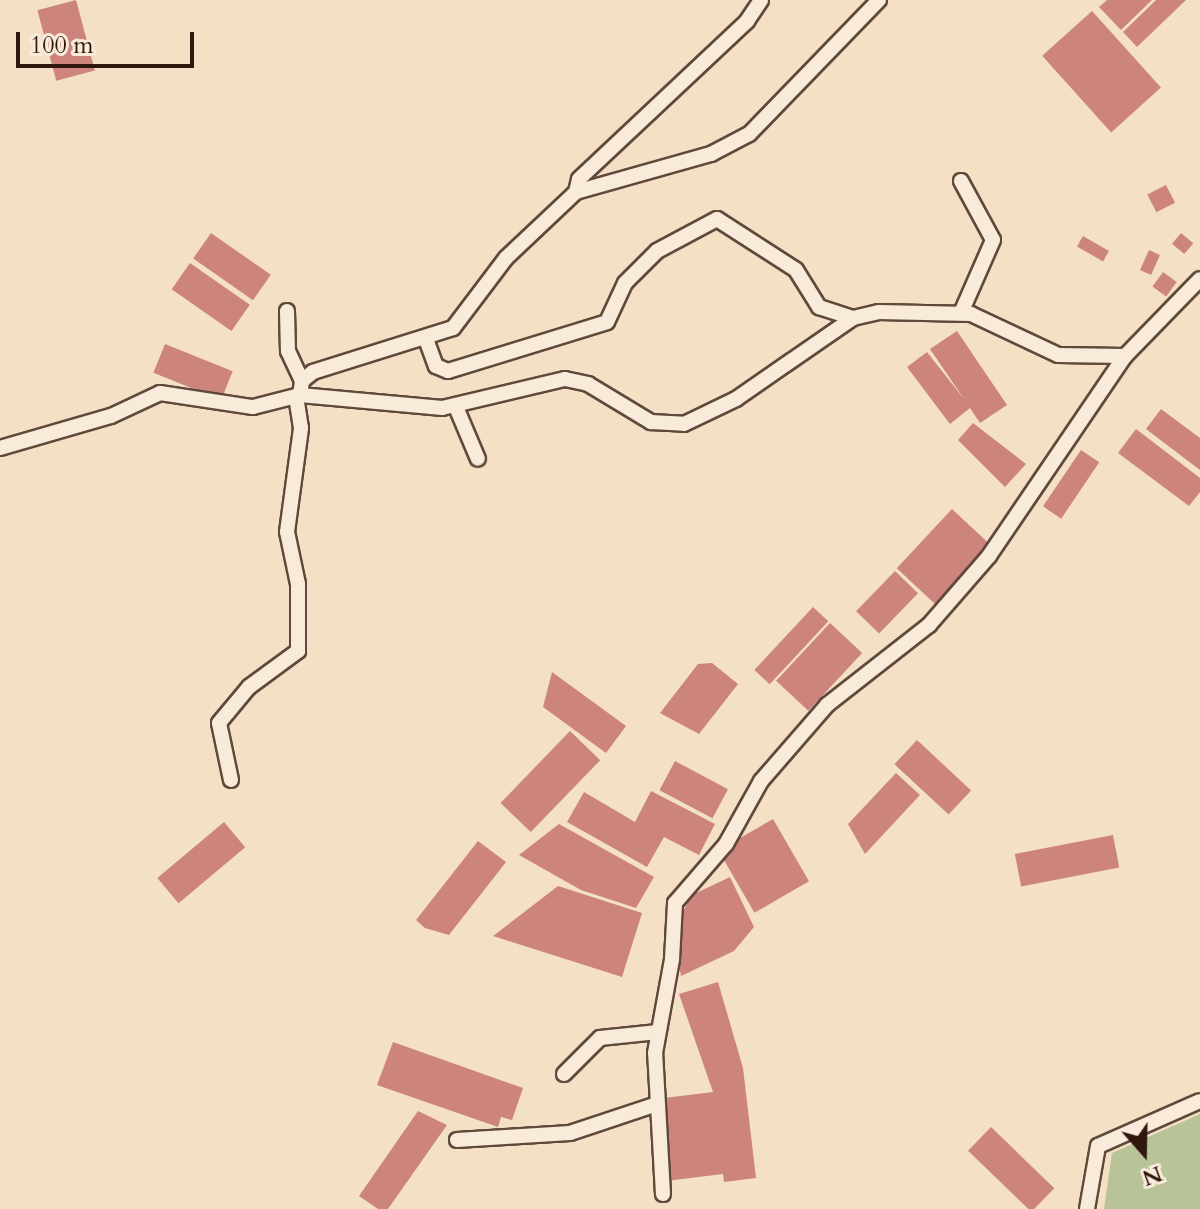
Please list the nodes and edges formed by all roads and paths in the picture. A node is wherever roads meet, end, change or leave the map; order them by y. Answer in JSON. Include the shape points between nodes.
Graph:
{"nodes":[{"id":1,"x":761,"y":0,"type":"edge"},
{"id":2,"x":879,"y":0,"type":"edge"},
{"id":3,"x":961,"y":181,"type":"dead end"},
{"id":4,"x":576,"y":192,"type":"junction"},
{"id":5,"x":1200,"y":279,"type":"edge"},
{"id":6,"x":287,"y":311,"type":"dead end"},
{"id":7,"x":961,"y":313,"type":"junction"},
{"id":8,"x":853,"y":318,"type":"junction"},
{"id":9,"x":426,"y":339,"type":"junction"},
{"id":10,"x":1125,"y":356,"type":"junction"},
{"id":11,"x":300,"y":391,"type":"junction"},
{"id":12,"x":456,"y":407,"type":"junction"},
{"id":13,"x":0,"y":448,"type":"edge"},
{"id":14,"x":478,"y":459,"type":"dead end"},
{"id":15,"x":231,"y":780,"type":"dead end"},
{"id":16,"x":658,"y":1032,"type":"junction"},
{"id":17,"x":564,"y":1074,"type":"dead end"},
{"id":18,"x":1200,"y":1101,"type":"edge"},
{"id":19,"x":654,"y":1105,"type":"junction"},
{"id":20,"x":457,"y":1140,"type":"dead end"},
{"id":21,"x":663,"y":1194,"type":"dead end"},
{"id":22,"x":1087,"y":1209,"type":"edge"}],
"edges":[{"from":1,"to":4,"type":"street","via":[[747,21],[579,179]]},
{"from":2,"to":4,"type":"street","via":[[738,141]]},
{"from":3,"to":7,"type":"street","via":[[993,240]]},
{"from":4,"to":9,"type":"street","via":[[506,258],[461,323]]},
{"from":5,"to":10,"type":"street"},
{"from":6,"to":11,"type":"street","via":[[288,351]]},
{"from":7,"to":8,"type":"street","via":[[879,312]]},
{"from":7,"to":10,"type":"street","via":[[1058,355]]},
{"from":8,"to":9,"type":"street","via":[[825,311],[796,270],[717,219],[657,251],[625,283],[607,322],[448,371],[436,366]]},
{"from":8,"to":12,"type":"street","via":[[736,399],[684,424],[651,422],[588,384],[565,379],[511,387]]},
{"from":9,"to":11,"type":"street","via":[[333,364]]},
{"from":10,"to":16,"type":"street","via":[[989,556],[929,625],[827,705],[761,781],[726,844],[675,903]]},
{"from":11,"to":12,"type":"street"},
{"from":11,"to":13,"type":"street","via":[[253,407],[160,393],[111,416]]},
{"from":11,"to":15,"type":"street","via":[[301,428],[287,532],[298,584],[298,651],[249,687],[219,723]]},
{"from":12,"to":14,"type":"street"},
{"from":16,"to":17,"type":"street","via":[[600,1038]]},
{"from":16,"to":19,"type":"street"},
{"from":18,"to":22,"type":"street","via":[[1098,1146]]},
{"from":19,"to":20,"type":"street","via":[[570,1133]]},
{"from":19,"to":21,"type":"street"}]}
